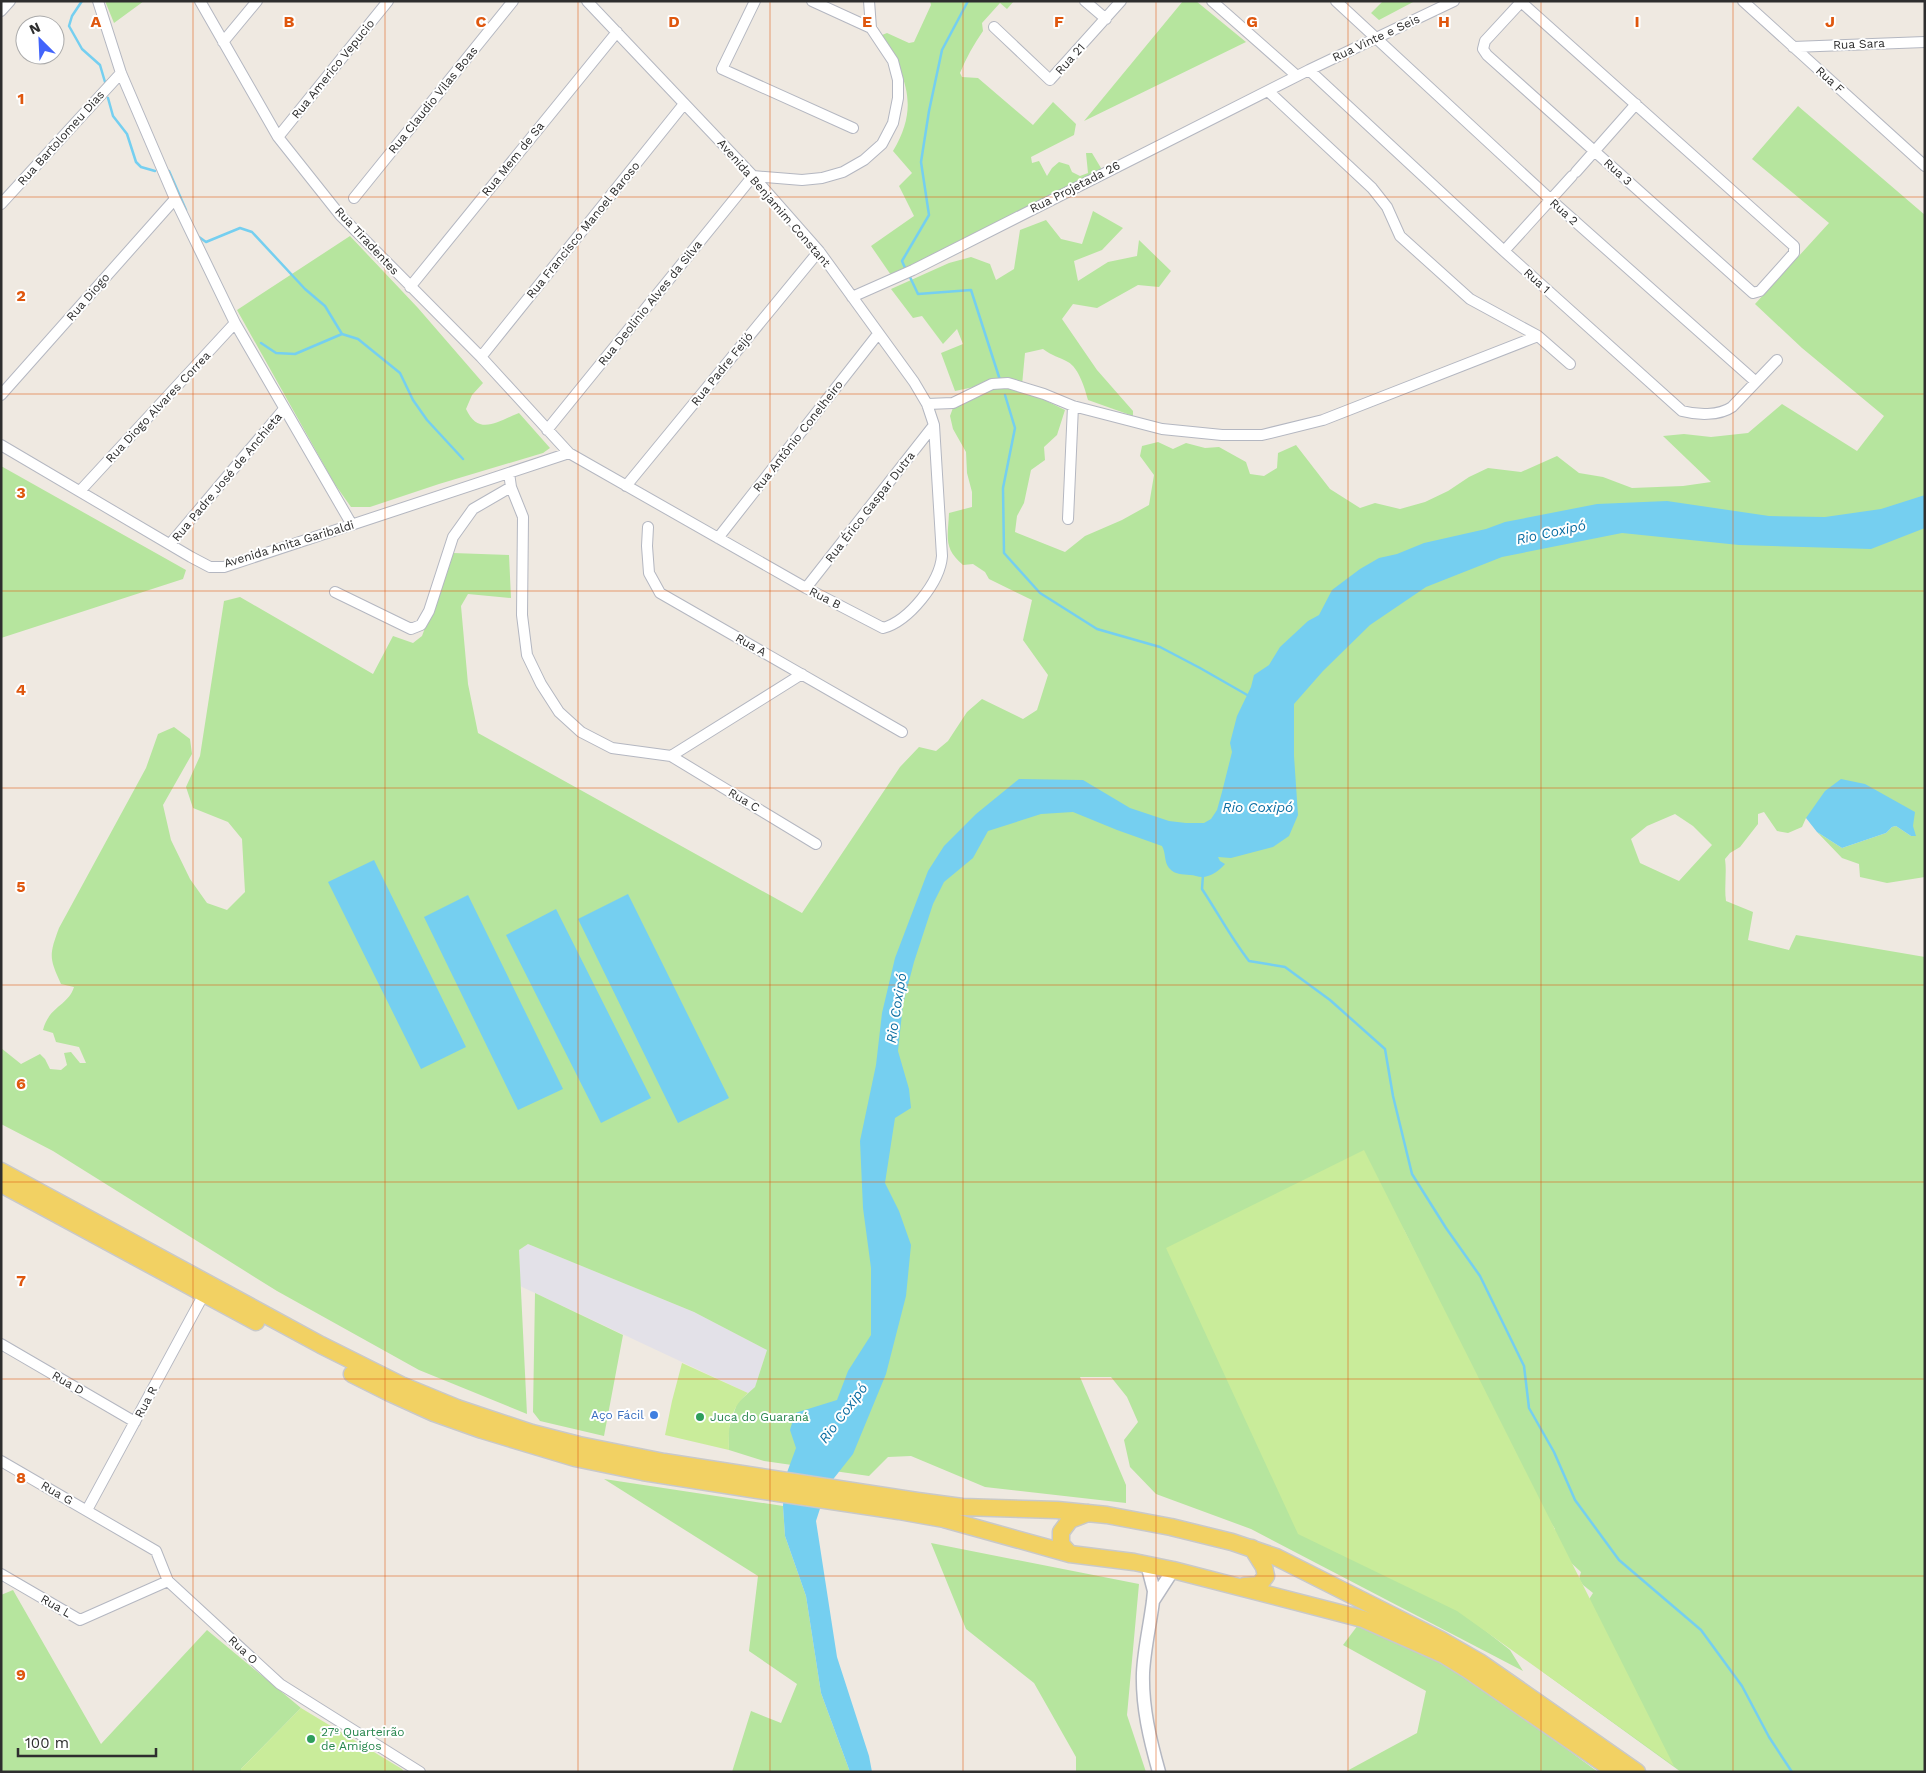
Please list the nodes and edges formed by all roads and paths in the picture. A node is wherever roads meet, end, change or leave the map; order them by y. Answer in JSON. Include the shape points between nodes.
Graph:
{"nodes":[{"id":1,"x":10,"y":1,"type":"edge"},
{"id":2,"x":98,"y":1,"type":"edge"},
{"id":3,"x":200,"y":1,"type":"edge"},
{"id":4,"x":257,"y":1,"type":"edge"},
{"id":5,"x":388,"y":1,"type":"edge"},
{"id":6,"x":513,"y":1,"type":"edge"},
{"id":7,"x":587,"y":1,"type":"edge"},
{"id":8,"x":755,"y":1,"type":"edge"},
{"id":9,"x":812,"y":1,"type":"edge"},
{"id":10,"x":869,"y":1,"type":"edge"},
{"id":11,"x":1085,"y":1,"type":"edge"},
{"id":12,"x":1120,"y":1,"type":"edge"},
{"id":13,"x":1212,"y":1,"type":"edge"},
{"id":14,"x":1336,"y":1,"type":"edge"},
{"id":15,"x":1454,"y":1,"type":"edge"},
{"id":16,"x":1743,"y":1,"type":"edge"},
{"id":17,"x":1520,"y":2,"type":"edge"},
{"id":18,"x":1,"y":11,"type":"edge"},
{"id":19,"x":1106,"y":19,"type":"junction"},
{"id":20,"x":871,"y":28,"type":"junction"},
{"id":21,"x":994,"y":28,"type":"dead end"},
{"id":22,"x":617,"y":32,"type":"junction"},
{"id":23,"x":1376,"y":37,"type":"junction"},
{"id":24,"x":223,"y":42,"type":"junction"},
{"id":25,"x":1925,"y":42,"type":"edge"},
{"id":26,"x":1793,"y":47,"type":"junction"},
{"id":27,"x":1309,"y":70,"type":"junction"},
{"id":28,"x":121,"y":73,"type":"junction"},
{"id":29,"x":1297,"y":76,"type":"junction"},
{"id":30,"x":1268,"y":91,"type":"junction"},
{"id":31,"x":684,"y":104,"type":"junction"},
{"id":32,"x":1636,"y":104,"type":"junction"},
{"id":33,"x":854,"y":128,"type":"dead end"},
{"id":34,"x":278,"y":137,"type":"junction"},
{"id":35,"x":1594,"y":151,"type":"junction"},
{"id":36,"x":1925,"y":166,"type":"edge"},
{"id":37,"x":753,"y":176,"type":"junction"},
{"id":38,"x":354,"y":198,"type":"dead end"},
{"id":39,"x":175,"y":199,"type":"junction"},
{"id":40,"x":1550,"y":200,"type":"junction"},
{"id":41,"x":1,"y":204,"type":"edge"},
{"id":42,"x":818,"y":251,"type":"junction"},
{"id":43,"x":1504,"y":251,"type":"junction"},
{"id":44,"x":410,"y":287,"type":"junction"},
{"id":45,"x":852,"y":297,"type":"junction"},
{"id":46,"x":235,"y":323,"type":"junction"},
{"id":47,"x":878,"y":334,"type":"junction"},
{"id":48,"x":1538,"y":336,"type":"junction"},
{"id":49,"x":481,"y":356,"type":"junction"},
{"id":50,"x":1777,"y":360,"type":"dead end"},
{"id":51,"x":1570,"y":364,"type":"dead end"},
{"id":52,"x":1756,"y":382,"type":"junction"},
{"id":53,"x":1,"y":395,"type":"edge"},
{"id":54,"x":927,"y":404,"type":"junction"},
{"id":55,"x":1073,"y":406,"type":"junction"},
{"id":56,"x":284,"y":409,"type":"junction"},
{"id":57,"x":934,"y":425,"type":"junction"},
{"id":58,"x":547,"y":430,"type":"junction"},
{"id":59,"x":1,"y":445,"type":"edge"},
{"id":60,"x":569,"y":454,"type":"junction"},
{"id":61,"x":509,"y":473,"type":"junction"},
{"id":62,"x":626,"y":486,"type":"junction"},
{"id":63,"x":511,"y":487,"type":"junction"},
{"id":64,"x":80,"y":491,"type":"junction"},
{"id":65,"x":1068,"y":519,"type":"dead end"},
{"id":66,"x":352,"y":525,"type":"junction"},
{"id":67,"x":648,"y":527,"type":"dead end"},
{"id":68,"x":718,"y":538,"type":"junction"},
{"id":69,"x":170,"y":544,"type":"junction"},
{"id":70,"x":806,"y":588,"type":"junction"},
{"id":71,"x":335,"y":592,"type":"dead end"},
{"id":72,"x":802,"y":674,"type":"junction"},
{"id":73,"x":902,"y":732,"type":"dead end"},
{"id":74,"x":671,"y":756,"type":"junction"},
{"id":75,"x":816,"y":844,"type":"dead end"},
{"id":76,"x":1,"y":1171,"type":"edge"},
{"id":77,"x":1,"y":1184,"type":"edge"},
{"id":78,"x":204,"y":1294,"type":"junction"},
{"id":79,"x":1,"y":1344,"type":"edge"},
{"id":80,"x":135,"y":1422,"type":"junction"},
{"id":81,"x":1,"y":1461,"type":"edge"},
{"id":82,"x":756,"y":1483,"type":"junction"},
{"id":83,"x":875,"y":1500,"type":"junction"},
{"id":84,"x":87,"y":1510,"type":"junction"},
{"id":85,"x":1088,"y":1513,"type":"junction"},
{"id":86,"x":1252,"y":1548,"type":"junction"},
{"id":87,"x":1070,"y":1554,"type":"junction"},
{"id":88,"x":1147,"y":1564,"type":"junction"},
{"id":89,"x":1173,"y":1570,"type":"junction"},
{"id":90,"x":1,"y":1574,"type":"edge"},
{"id":91,"x":11,"y":1580,"type":"junction"},
{"id":92,"x":168,"y":1581,"type":"junction"},
{"id":93,"x":1,"y":1585,"type":"edge"},
{"id":94,"x":1237,"y":1586,"type":"junction"},
{"id":95,"x":1153,"y":1601,"type":"junction"},
{"id":96,"x":420,"y":1772,"type":"edge"},
{"id":97,"x":1158,"y":1772,"type":"edge"},
{"id":98,"x":1616,"y":1772,"type":"edge"},
{"id":99,"x":1636,"y":1772,"type":"edge"}],
"edges":[{"from":1,"to":18,"type":"street"},
{"from":2,"to":28,"type":"street"},
{"from":3,"to":24,"type":"street","name":"Rua Tiradentes"},
{"from":4,"to":24,"type":"street"},
{"from":5,"to":34,"type":"street","name":"Rua Americo Vepucio"},
{"from":6,"to":38,"type":"street","name":"Rua Claudio Vilas Boas"},
{"from":7,"to":22,"type":"street","name":"Avenida Benjamim Constant"},
{"from":8,"to":33,"type":"street","via":[[722,69]]},
{"from":9,"to":20,"type":"street"},
{"from":10,"to":20,"type":"street"},
{"from":11,"to":19,"type":"street"},
{"from":12,"to":19,"type":"street","name":"Rua 21"},
{"from":13,"to":29,"type":"street"},
{"from":14,"to":23,"type":"street","name":"Rua 2"},
{"from":15,"to":23,"type":"street","name":"Rua Vinte e Seis"},
{"from":16,"to":26,"type":"street","name":"Rua F"},
{"from":17,"to":32,"type":"street"},
{"from":17,"to":35,"type":"street","name":"Rua 3","via":[[1485,41],[1484,53]]},
{"from":19,"to":21,"type":"street","name":"Rua 21","via":[[1050,80]]},
{"from":20,"to":37,"type":"street","via":[[893,61],[898,80],[892,124],[882,144],[843,172],[822,178],[802,180]]},
{"from":22,"to":31,"type":"street","name":"Avenida Benjamim Constant"},
{"from":22,"to":44,"type":"street","name":"Rua Mem de Sa"},
{"from":23,"to":27,"type":"street","name":"Rua Vinte e Seis"},
{"from":23,"to":40,"type":"street","name":"Rua 2"},
{"from":24,"to":34,"type":"street","name":"Rua Tiradentes"},
{"from":25,"to":26,"type":"street","name":"Rua Sara"},
{"from":26,"to":36,"type":"street","name":"Rua F"},
{"from":27,"to":29,"type":"street","name":"Rua Vinte e Seis"},
{"from":27,"to":43,"type":"street","name":"Rua 1"},
{"from":28,"to":39,"type":"street"},
{"from":28,"to":41,"type":"street","name":"Rua Bartolomeu Dias"},
{"from":29,"to":30,"type":"street","name":"Rua Projetada 26"},
{"from":30,"to":45,"type":"street","name":"Rua Projetada 26","via":[[913,270]]},
{"from":30,"to":48,"type":"street","via":[[1372,188],[1387,207],[1400,236],[1470,299]]},
{"from":31,"to":37,"type":"street","name":"Avenida Benjamim Constant"},
{"from":31,"to":49,"type":"street","name":"Rua Francisco Manoel Baroso"},
{"from":32,"to":35,"type":"street"},
{"from":32,"to":35,"type":"street","name":"Rua 3","via":[[1794,246],[1794,253],[1760,291],[1753,293]]},
{"from":34,"to":44,"type":"street","name":"Rua Tiradentes","via":[[340,215]]},
{"from":35,"to":40,"type":"street"},
{"from":37,"to":42,"type":"street","name":"Avenida Benjamim Constant"},
{"from":37,"to":58,"type":"street","name":"Rua Deolinio Alves da Silva"},
{"from":39,"to":46,"type":"street"},
{"from":39,"to":53,"type":"street","name":"Rua Diogo"},
{"from":40,"to":43,"type":"street"},
{"from":40,"to":52,"type":"street","name":"Rua 2"},
{"from":42,"to":45,"type":"street","name":"Avenida Benjamim Constant"},
{"from":42,"to":62,"type":"street","name":"Rua Padre Feijó"},
{"from":43,"to":52,"type":"street","name":"Rua 1","via":[[1682,411],[1725,412]]},
{"from":44,"to":49,"type":"street","name":"Rua Tiradentes"},
{"from":45,"to":47,"type":"street","name":"Avenida Benjamim Constant"},
{"from":46,"to":56,"type":"street"},
{"from":46,"to":64,"type":"street","name":"Rua Diogo Alvares Correa"},
{"from":47,"to":54,"type":"street","name":"Avenida Benjamim Constant"},
{"from":47,"to":68,"type":"street","name":"Rua Antônio Conelheiro"},
{"from":48,"to":51,"type":"street"},
{"from":48,"to":55,"type":"street","via":[[1323,420],[1262,435],[1162,429]]},
{"from":49,"to":58,"type":"street","name":"Rua Tiradentes"},
{"from":50,"to":52,"type":"street","name":"Rua 1"},
{"from":54,"to":55,"type":"street","via":[[953,403],[992,384],[1008,383]]},
{"from":54,"to":57,"type":"street","name":"Avenida Benjamim Constant"},
{"from":55,"to":65,"type":"street"},
{"from":56,"to":66,"type":"street"},
{"from":56,"to":69,"type":"street","name":"Rua Padre José de Anchieta"},
{"from":57,"to":70,"type":"street","name":"Rua Érico Gaspar Dutra"},
{"from":57,"to":70,"type":"street","name":"Rua B","via":[[942,566],[907,615],[892,626],[883,628]]},
{"from":58,"to":60,"type":"street","name":"Rua Tiradentes"},
{"from":59,"to":64,"type":"street","name":"Avenida Anita Garibaldi"},
{"from":60,"to":61,"type":"street","name":"Avenida Anita Garibaldi"},
{"from":60,"to":62,"type":"street","name":"Rua B"},
{"from":61,"to":63,"type":"street"},
{"from":61,"to":66,"type":"street","name":"Avenida Anita Garibaldi"},
{"from":62,"to":68,"type":"street","name":"Rua B"},
{"from":63,"to":71,"type":"street","via":[[473,509],[453,537],[429,611],[421,625],[411,629]]},
{"from":63,"to":74,"type":"street","via":[[523,517],[522,614],[527,655],[541,684],[559,712],[581,732],[612,748]]},
{"from":64,"to":69,"type":"street","name":"Avenida Anita Garibaldi"},
{"from":66,"to":69,"type":"street","name":"Avenida Anita Garibaldi","via":[[224,567],[210,567]]},
{"from":67,"to":72,"type":"street","name":"Rua A","via":[[649,573],[660,594]]},
{"from":68,"to":70,"type":"street","name":"Rua B"},
{"from":72,"to":73,"type":"street","name":"Rua A"},
{"from":72,"to":74,"type":"street"},
{"from":74,"to":75,"type":"street","name":"Rua C"},
{"from":76,"to":82,"type":"main road","via":[[321,1346],[430,1397],[485,1418],[579,1446]]},
{"from":77,"to":78,"type":"main road"},
{"from":78,"to":80,"type":"street","name":"Rua R"},
{"from":78,"to":82,"type":"main road","via":[[390,1394],[482,1430],[575,1458],[642,1472]]},
{"from":79,"to":80,"type":"street","name":"Rua D"},
{"from":80,"to":84,"type":"street","name":"Rua R"},
{"from":81,"to":84,"type":"street","name":"Rua G"},
{"from":82,"to":83,"type":"main road"},
{"from":83,"to":85,"type":"main road"},
{"from":83,"to":87,"type":"main road"},
{"from":84,"to":92,"type":"street","name":"Rua O","via":[[156,1551]]},
{"from":85,"to":86,"type":"main road","via":[[1171,1527]]},
{"from":85,"to":87,"type":"main road","via":[[1070,1520],[1061,1532],[1062,1544]]},
{"from":86,"to":94,"type":"main road","via":[[1266,1576],[1259,1585]]},
{"from":86,"to":99,"type":"main road","via":[[1276,1556],[1481,1663]]},
{"from":87,"to":88,"type":"main road"},
{"from":88,"to":89,"type":"main road"},
{"from":88,"to":95,"type":"street"},
{"from":89,"to":94,"type":"main road"},
{"from":89,"to":95,"type":"street"},
{"from":90,"to":91,"type":"street","name":"Rua L"},
{"from":91,"to":92,"type":"street","name":"Rua L","via":[[80,1620]]},
{"from":91,"to":93,"type":"street"},
{"from":92,"to":96,"type":"street","name":"Rua O","via":[[280,1684]]},
{"from":94,"to":98,"type":"main road","via":[[1363,1620],[1444,1656]]},
{"from":95,"to":97,"type":"street","via":[[1143,1673],[1146,1716]]}]}
